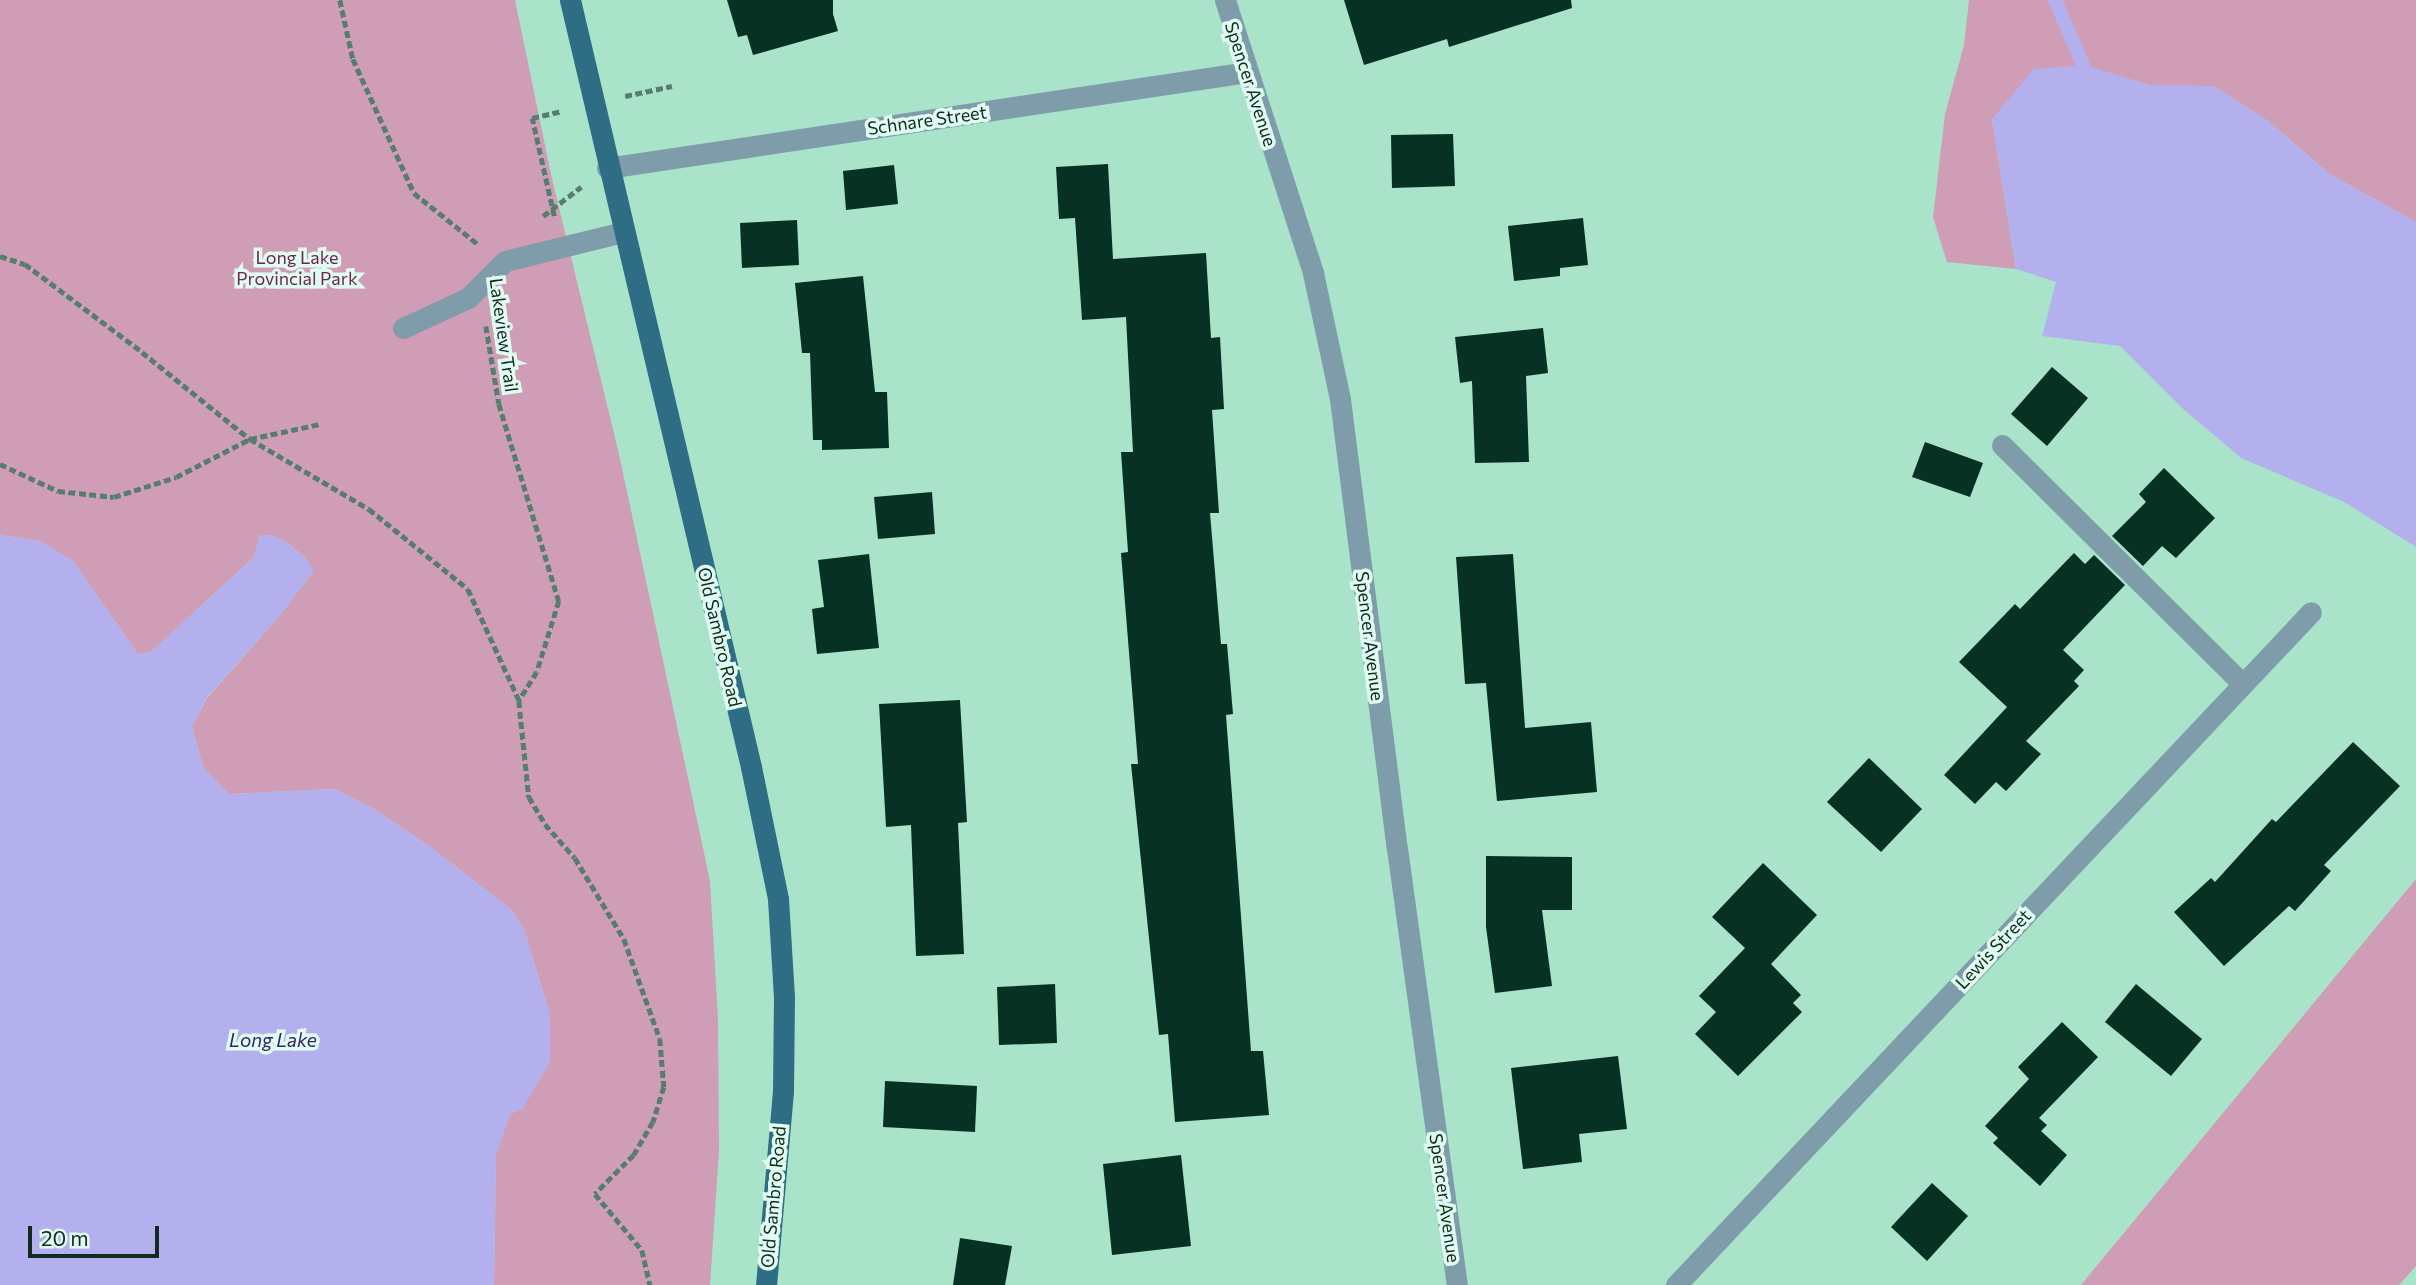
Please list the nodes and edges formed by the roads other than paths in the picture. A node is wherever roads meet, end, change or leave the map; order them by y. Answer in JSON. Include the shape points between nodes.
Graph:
{"nodes":[{"id":1,"x":570,"y":0,"type":"edge"},
{"id":2,"x":1225,"y":0,"type":"edge"},
{"id":3,"x":1247,"y":72,"type":"junction"},
{"id":4,"x":607,"y":168,"type":"junction"},
{"id":5,"x":623,"y":232,"type":"junction"},
{"id":6,"x":403,"y":328,"type":"dead end"},
{"id":7,"x":2003,"y":445,"type":"dead end"},
{"id":8,"x":2311,"y":612,"type":"dead end"},
{"id":9,"x":2242,"y":684,"type":"junction"},
{"id":10,"x":766,"y":1285,"type":"edge"},
{"id":11,"x":1457,"y":1285,"type":"edge"},
{"id":12,"x":1676,"y":1285,"type":"edge"}],
"edges":[{"from":1,"to":4,"type":"main road","name":"Old Sambro Road"},
{"from":2,"to":3,"type":"street","name":"Spencer Avenue"},
{"from":3,"to":4,"type":"street","name":"Schnare Street"},
{"from":3,"to":11,"type":"street","name":"Spencer Avenue","via":[[1313,273],[1340,399]]},
{"from":4,"to":5,"type":"main road","name":"Old Sambro Road"},
{"from":5,"to":6,"type":"street","via":[[505,261],[468,298]]},
{"from":5,"to":10,"type":"main road","name":"Old Sambro Road","via":[[751,767],[778,899],[783,1091]]},
{"from":7,"to":9,"type":"street"},
{"from":8,"to":9,"type":"street","name":"Lewis Street"},
{"from":9,"to":12,"type":"street","name":"Lewis Street"}]}
